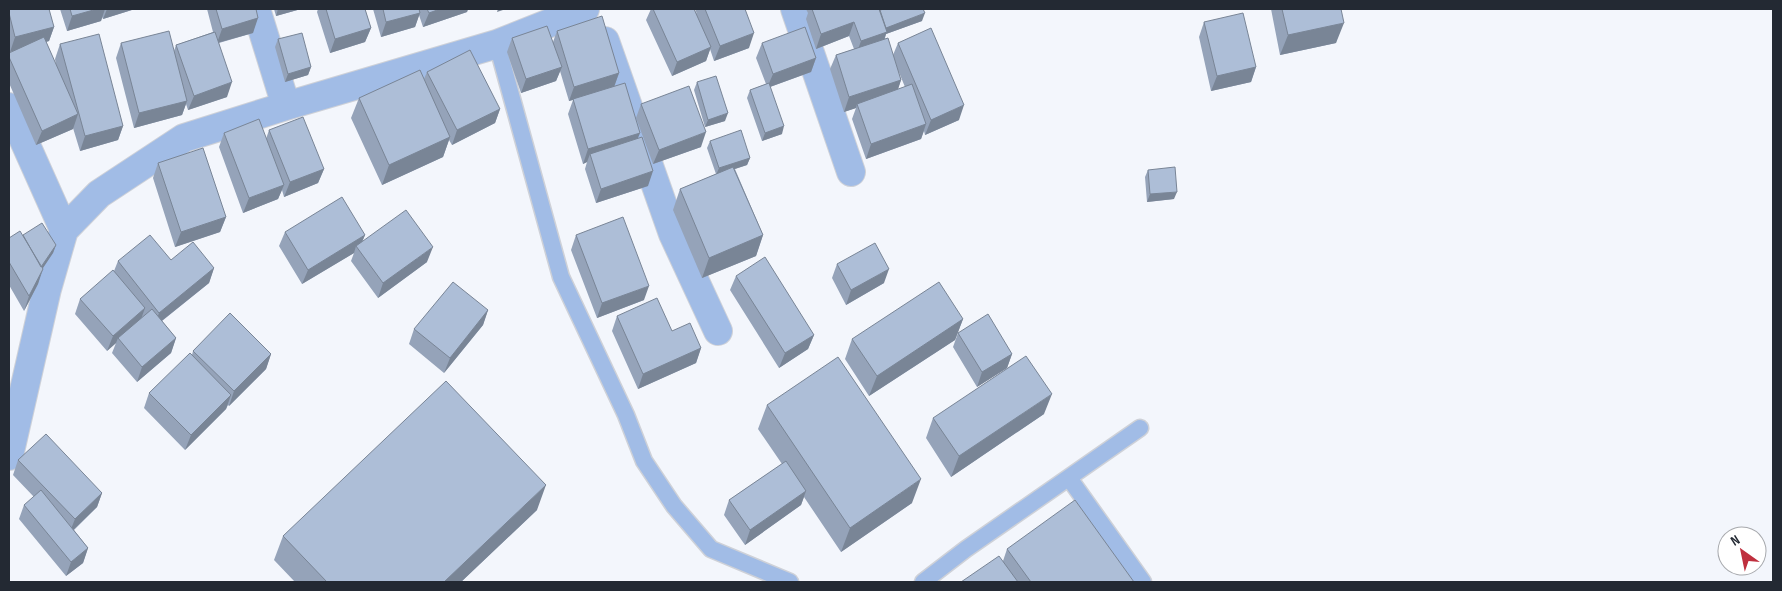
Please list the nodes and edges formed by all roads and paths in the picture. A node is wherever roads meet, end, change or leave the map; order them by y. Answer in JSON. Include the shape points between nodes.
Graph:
{"nodes":[{"id":1,"x":256,"y":9,"type":"edge"},
{"id":2,"x":795,"y":9,"type":"edge"},
{"id":3,"x":582,"y":10,"type":"edge"},
{"id":4,"x":497,"y":44,"type":"junction"},
{"id":5,"x":286,"y":106,"type":"junction"},
{"id":6,"x":10,"y":112,"type":"edge"},
{"id":7,"x":851,"y":172,"type":"dead end"},
{"id":8,"x":64,"y":230,"type":"junction"},
{"id":9,"x":718,"y":331,"type":"dead end"},
{"id":10,"x":1140,"y":428,"type":"dead end"},
{"id":11,"x":9,"y":456,"type":"edge"},
{"id":12,"x":1069,"y":478,"type":"junction"},
{"id":13,"x":790,"y":582,"type":"edge"},
{"id":14,"x":923,"y":582,"type":"edge"},
{"id":15,"x":1143,"y":582,"type":"edge"}],
"edges":[{"from":1,"to":5,"type":"street"},
{"from":2,"to":7,"type":"street"},
{"from":3,"to":4,"type":"street"},
{"from":3,"to":9,"type":"street","via":[[673,234]]},
{"from":4,"to":5,"type":"street"},
{"from":4,"to":13,"type":"lane","via":[[561,277],[626,415],[644,461],[674,506],[711,549]]},
{"from":5,"to":8,"type":"street","via":[[184,138],[99,194]]},
{"from":6,"to":8,"type":"street"},
{"from":8,"to":11,"type":"street","via":[[47,289]]},
{"from":10,"to":12,"type":"lane"},
{"from":12,"to":14,"type":"lane"},
{"from":12,"to":15,"type":"lane"}]}
